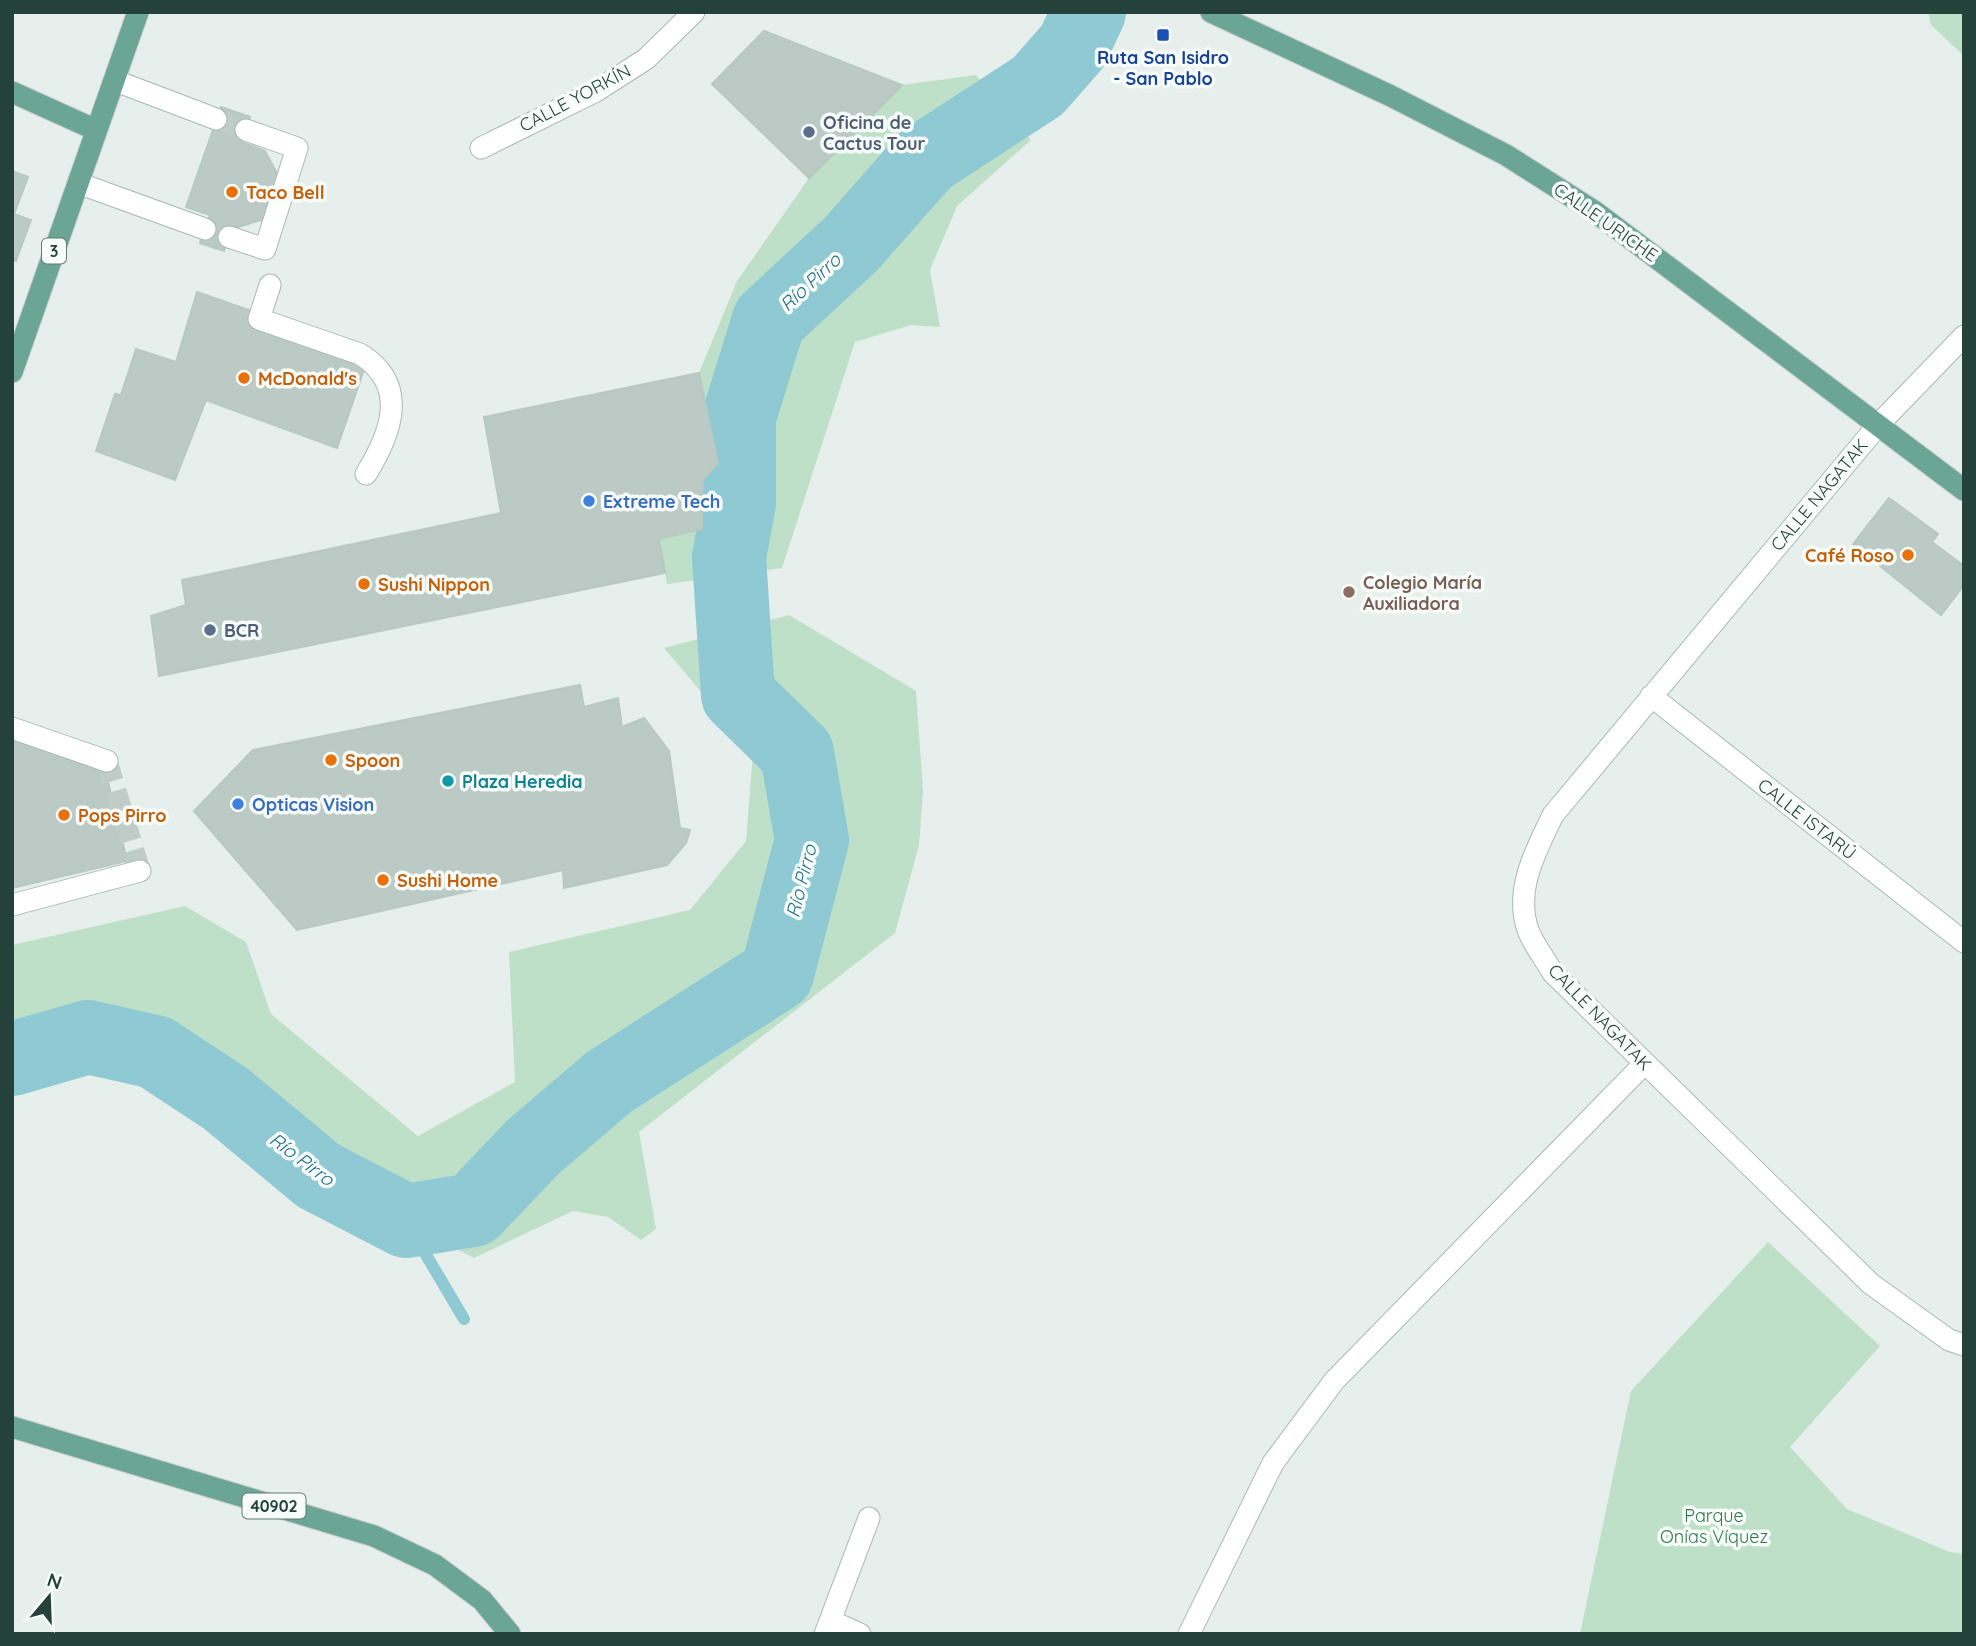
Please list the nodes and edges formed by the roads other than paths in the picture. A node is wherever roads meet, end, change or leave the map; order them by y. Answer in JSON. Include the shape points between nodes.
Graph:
{"nodes":[{"id":1,"x":138,"y":12,"type":"edge"},
{"id":2,"x":694,"y":12,"type":"edge"},
{"id":3,"x":1211,"y":12,"type":"edge"},
{"id":4,"x":116,"y":81,"type":"junction"},
{"id":5,"x":12,"y":92,"type":"edge"},
{"id":6,"x":216,"y":120,"type":"tunnel mouth"},
{"id":7,"x":246,"y":130,"type":"tunnel mouth"},
{"id":8,"x":96,"y":131,"type":"junction"},
{"id":9,"x":481,"y":148,"type":"dead end"},
{"id":10,"x":78,"y":183,"type":"junction"},
{"id":11,"x":205,"y":229,"type":"dead end"},
{"id":12,"x":229,"y":237,"type":"dead end"},
{"id":13,"x":270,"y":285,"type":"dead end"},
{"id":14,"x":1964,"y":336,"type":"edge"},
{"id":15,"x":12,"y":372,"type":"edge"},
{"id":16,"x":1879,"y":424,"type":"junction"},
{"id":17,"x":366,"y":474,"type":"dead end"},
{"id":18,"x":1964,"y":490,"type":"edge"},
{"id":19,"x":1651,"y":696,"type":"junction"},
{"id":20,"x":12,"y":728,"type":"edge"},
{"id":21,"x":107,"y":761,"type":"dead end"},
{"id":22,"x":140,"y":871,"type":"dead end"},
{"id":23,"x":12,"y":905,"type":"edge"},
{"id":24,"x":1964,"y":942,"type":"edge"},
{"id":25,"x":1644,"y":1064,"type":"junction"},
{"id":26,"x":1964,"y":1345,"type":"edge"},
{"id":27,"x":12,"y":1427,"type":"edge"},
{"id":28,"x":869,"y":1518,"type":"dead end"},
{"id":29,"x":828,"y":1627,"type":"edge"},
{"id":30,"x":510,"y":1634,"type":"edge"},
{"id":31,"x":860,"y":1634,"type":"edge"},
{"id":32,"x":1189,"y":1634,"type":"edge"}],
"edges":[{"from":1,"to":4,"type":"main road"},
{"from":2,"to":9,"type":"street","name":"CALLE YORKÍN","via":[[646,59],[596,91]]},
{"from":3,"to":16,"type":"main road","name":"CALLE URICHE","via":[[1506,155],[1594,211]]},
{"from":4,"to":6,"type":"street"},
{"from":4,"to":8,"type":"main road"},
{"from":5,"to":8,"type":"main road"},
{"from":7,"to":12,"type":"street","via":[[297,148],[265,249]]},
{"from":8,"to":10,"type":"main road","number":"3"},
{"from":10,"to":11,"type":"street"},
{"from":10,"to":15,"type":"main road","number":"3"},
{"from":13,"to":17,"type":"street","via":[[259,319],[360,354],[381,373],[393,418],[384,445]]},
{"from":14,"to":16,"type":"street","name":"CALLE NAGATAK"},
{"from":16,"to":18,"type":"main road","name":"CALLE URICHE"},
{"from":16,"to":19,"type":"street","name":"CALLE NAGATAK"},
{"from":19,"to":24,"type":"street","name":"CALLE ISTARÚ"},
{"from":19,"to":25,"type":"street","name":"CALLE NAGATAK","via":[[1553,815],[1532,857],[1523,897],[1528,929],[1553,972]]},
{"from":20,"to":21,"type":"street"},
{"from":22,"to":23,"type":"street"},
{"from":25,"to":26,"type":"street","name":"CALLE NAGATAK","via":[[1871,1284],[1949,1340]]},
{"from":25,"to":32,"type":"street","via":[[1334,1381],[1273,1463]]},
{"from":27,"to":30,"type":"main road","number":"40902","via":[[374,1536],[435,1565],[482,1600]]},
{"from":28,"to":29,"type":"street"},
{"from":29,"to":31,"type":"street"}]}
